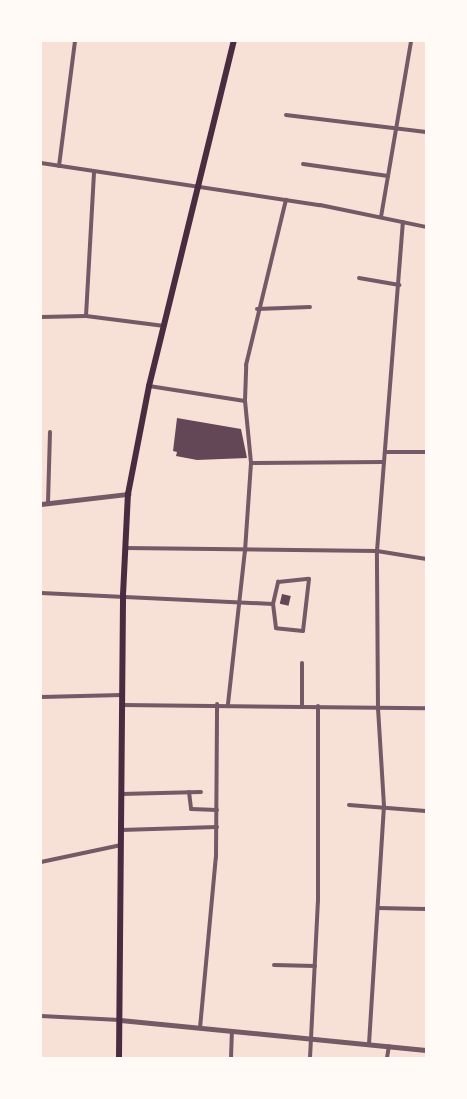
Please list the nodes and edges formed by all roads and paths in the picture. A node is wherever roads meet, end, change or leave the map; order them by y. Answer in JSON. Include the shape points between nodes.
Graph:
{"nodes":[{"id":1,"x":75,"y":41,"type":"edge"},
{"id":2,"x":234,"y":41,"type":"edge"},
{"id":3,"x":411,"y":41,"type":"edge"},
{"id":4,"x":286,"y":115,"type":"dead end"},
{"id":5,"x":398,"y":127,"type":"junction"},
{"id":6,"x":426,"y":132,"type":"edge"},
{"id":7,"x":41,"y":163,"type":"edge"},
{"id":8,"x":303,"y":164,"type":"dead end"},
{"id":9,"x":59,"y":166,"type":"junction"},
{"id":10,"x":94,"y":173,"type":"junction"},
{"id":11,"x":388,"y":176,"type":"junction"},
{"id":12,"x":198,"y":189,"type":"junction"},
{"id":13,"x":286,"y":200,"type":"junction"},
{"id":14,"x":381,"y":217,"type":"junction"},
{"id":15,"x":403,"y":222,"type":"junction"},
{"id":16,"x":426,"y":227,"type":"edge"},
{"id":17,"x":360,"y":278,"type":"dead end"},
{"id":18,"x":399,"y":285,"type":"junction"},
{"id":19,"x":310,"y":307,"type":"dead end"},
{"id":20,"x":257,"y":309,"type":"junction"},
{"id":21,"x":86,"y":316,"type":"junction"},
{"id":22,"x":41,"y":317,"type":"edge"},
{"id":23,"x":164,"y":326,"type":"junction"},
{"id":24,"x":149,"y":386,"type":"junction"},
{"id":25,"x":245,"y":401,"type":"junction"},
{"id":26,"x":50,"y":432,"type":"dead end"},
{"id":27,"x":385,"y":452,"type":"junction"},
{"id":28,"x":426,"y":452,"type":"edge"},
{"id":29,"x":384,"y":462,"type":"junction"},
{"id":30,"x":251,"y":463,"type":"junction"},
{"id":31,"x":128,"y":494,"type":"junction"},
{"id":32,"x":48,"y":503,"type":"junction"},
{"id":33,"x":41,"y":504,"type":"edge"},
{"id":34,"x":125,"y":548,"type":"junction"},
{"id":35,"x":245,"y":551,"type":"junction"},
{"id":36,"x":377,"y":551,"type":"junction"},
{"id":37,"x":426,"y":560,"type":"edge"},
{"id":38,"x":41,"y":593,"type":"edge"},
{"id":39,"x":123,"y":594,"type":"junction"},
{"id":40,"x":237,"y":602,"type":"junction"},
{"id":41,"x":273,"y":604,"type":"junction"},
{"id":42,"x":302,"y":663,"type":"dead end"},
{"id":43,"x":122,"y":695,"type":"junction"},
{"id":44,"x":41,"y":697,"type":"edge"},
{"id":45,"x":218,"y":704,"type":"junction"},
{"id":46,"x":228,"y":704,"type":"junction"},
{"id":47,"x":122,"y":705,"type":"junction"},
{"id":48,"x":302,"y":706,"type":"junction"},
{"id":49,"x":318,"y":706,"type":"junction"},
{"id":50,"x":378,"y":706,"type":"junction"},
{"id":51,"x":426,"y":708,"type":"edge"},
{"id":52,"x":189,"y":792,"type":"junction"},
{"id":53,"x":201,"y":792,"type":"dead end"},
{"id":54,"x":121,"y":794,"type":"junction"},
{"id":55,"x":349,"y":805,"type":"dead end"},
{"id":56,"x":384,"y":806,"type":"junction"},
{"id":57,"x":217,"y":810,"type":"junction"},
{"id":58,"x":426,"y":811,"type":"edge"},
{"id":59,"x":217,"y":827,"type":"junction"},
{"id":60,"x":121,"y":830,"type":"junction"},
{"id":61,"x":121,"y":845,"type":"junction"},
{"id":62,"x":41,"y":862,"type":"edge"},
{"id":63,"x":378,"y":908,"type":"junction"},
{"id":64,"x":426,"y":910,"type":"edge"},
{"id":65,"x":274,"y":965,"type":"dead end"},
{"id":66,"x":315,"y":966,"type":"junction"},
{"id":67,"x":41,"y":1016,"type":"edge"},
{"id":68,"x":120,"y":1020,"type":"junction"},
{"id":69,"x":200,"y":1028,"type":"junction"},
{"id":70,"x":232,"y":1031,"type":"junction"},
{"id":71,"x":310,"y":1039,"type":"junction"},
{"id":72,"x":369,"y":1044,"type":"junction"},
{"id":73,"x":389,"y":1046,"type":"junction"},
{"id":74,"x":426,"y":1050,"type":"edge"},
{"id":75,"x":119,"y":1058,"type":"edge"},
{"id":76,"x":231,"y":1058,"type":"edge"},
{"id":77,"x":310,"y":1058,"type":"edge"},
{"id":78,"x":387,"y":1058,"type":"edge"}],
"edges":[{"from":1,"to":9,"type":"street"},
{"from":2,"to":12,"type":"main road"},
{"from":3,"to":5,"type":"street"},
{"from":4,"to":5,"type":"street"},
{"from":5,"to":6,"type":"street"},
{"from":5,"to":11,"type":"street"},
{"from":7,"to":9,"type":"street"},
{"from":8,"to":11,"type":"street"},
{"from":9,"to":10,"type":"street"},
{"from":10,"to":12,"type":"street"},
{"from":10,"to":21,"type":"street"},
{"from":11,"to":14,"type":"street"},
{"from":12,"to":13,"type":"street"},
{"from":12,"to":23,"type":"main road"},
{"from":13,"to":14,"type":"street"},
{"from":13,"to":20,"type":"street"},
{"from":14,"to":15,"type":"street"},
{"from":15,"to":16,"type":"street"},
{"from":15,"to":18,"type":"street"},
{"from":17,"to":18,"type":"street"},
{"from":18,"to":27,"type":"street"},
{"from":19,"to":20,"type":"street"},
{"from":20,"to":25,"type":"street","via":[[248,350]]},
{"from":21,"to":22,"type":"street"},
{"from":21,"to":23,"type":"street"},
{"from":23,"to":24,"type":"main road"},
{"from":24,"to":25,"type":"street"},
{"from":24,"to":31,"type":"main road"},
{"from":25,"to":30,"type":"street"},
{"from":26,"to":32,"type":"street"},
{"from":27,"to":28,"type":"street"},
{"from":27,"to":29,"type":"street"},
{"from":29,"to":30,"type":"street"},
{"from":29,"to":36,"type":"street"},
{"from":30,"to":35,"type":"street"},
{"from":31,"to":32,"type":"street"},
{"from":31,"to":34,"type":"main road"},
{"from":32,"to":33,"type":"street"},
{"from":34,"to":35,"type":"street"},
{"from":34,"to":39,"type":"main road"},
{"from":35,"to":36,"type":"street"},
{"from":35,"to":40,"type":"street"},
{"from":36,"to":37,"type":"street"},
{"from":36,"to":50,"type":"street"},
{"from":38,"to":39,"type":"street"},
{"from":39,"to":40,"type":"street"},
{"from":39,"to":43,"type":"main road"},
{"from":40,"to":41,"type":"street"},
{"from":40,"to":46,"type":"street"},
{"from":41,"to":41,"type":"street","via":[[276,628],[303,631],[309,579],[278,582]]},
{"from":42,"to":48,"type":"street"},
{"from":43,"to":44,"type":"street"},
{"from":43,"to":47,"type":"main road"},
{"from":45,"to":46,"type":"street"},
{"from":45,"to":47,"type":"street"},
{"from":45,"to":57,"type":"street"},
{"from":46,"to":48,"type":"street"},
{"from":47,"to":54,"type":"main road"},
{"from":48,"to":49,"type":"street"},
{"from":49,"to":50,"type":"street"},
{"from":49,"to":66,"type":"street"},
{"from":50,"to":51,"type":"street"},
{"from":50,"to":56,"type":"street"},
{"from":52,"to":53,"type":"street"},
{"from":52,"to":54,"type":"street"},
{"from":52,"to":57,"type":"street","via":[[191,810]]},
{"from":54,"to":60,"type":"main road"},
{"from":55,"to":56,"type":"street"},
{"from":56,"to":58,"type":"street"},
{"from":56,"to":63,"type":"street"},
{"from":57,"to":59,"type":"street"},
{"from":59,"to":60,"type":"street"},
{"from":59,"to":69,"type":"street"},
{"from":60,"to":61,"type":"main road"},
{"from":61,"to":62,"type":"street"},
{"from":61,"to":68,"type":"main road"},
{"from":63,"to":64,"type":"street"},
{"from":63,"to":72,"type":"street"},
{"from":65,"to":66,"type":"street"},
{"from":66,"to":71,"type":"street"},
{"from":67,"to":68,"type":"street"},
{"from":68,"to":69,"type":"street"},
{"from":68,"to":75,"type":"main road"},
{"from":69,"to":70,"type":"street"},
{"from":70,"to":71,"type":"street"},
{"from":70,"to":76,"type":"street"},
{"from":71,"to":72,"type":"street"},
{"from":71,"to":77,"type":"street"},
{"from":72,"to":73,"type":"street"},
{"from":73,"to":74,"type":"street"},
{"from":73,"to":78,"type":"street"}]}
